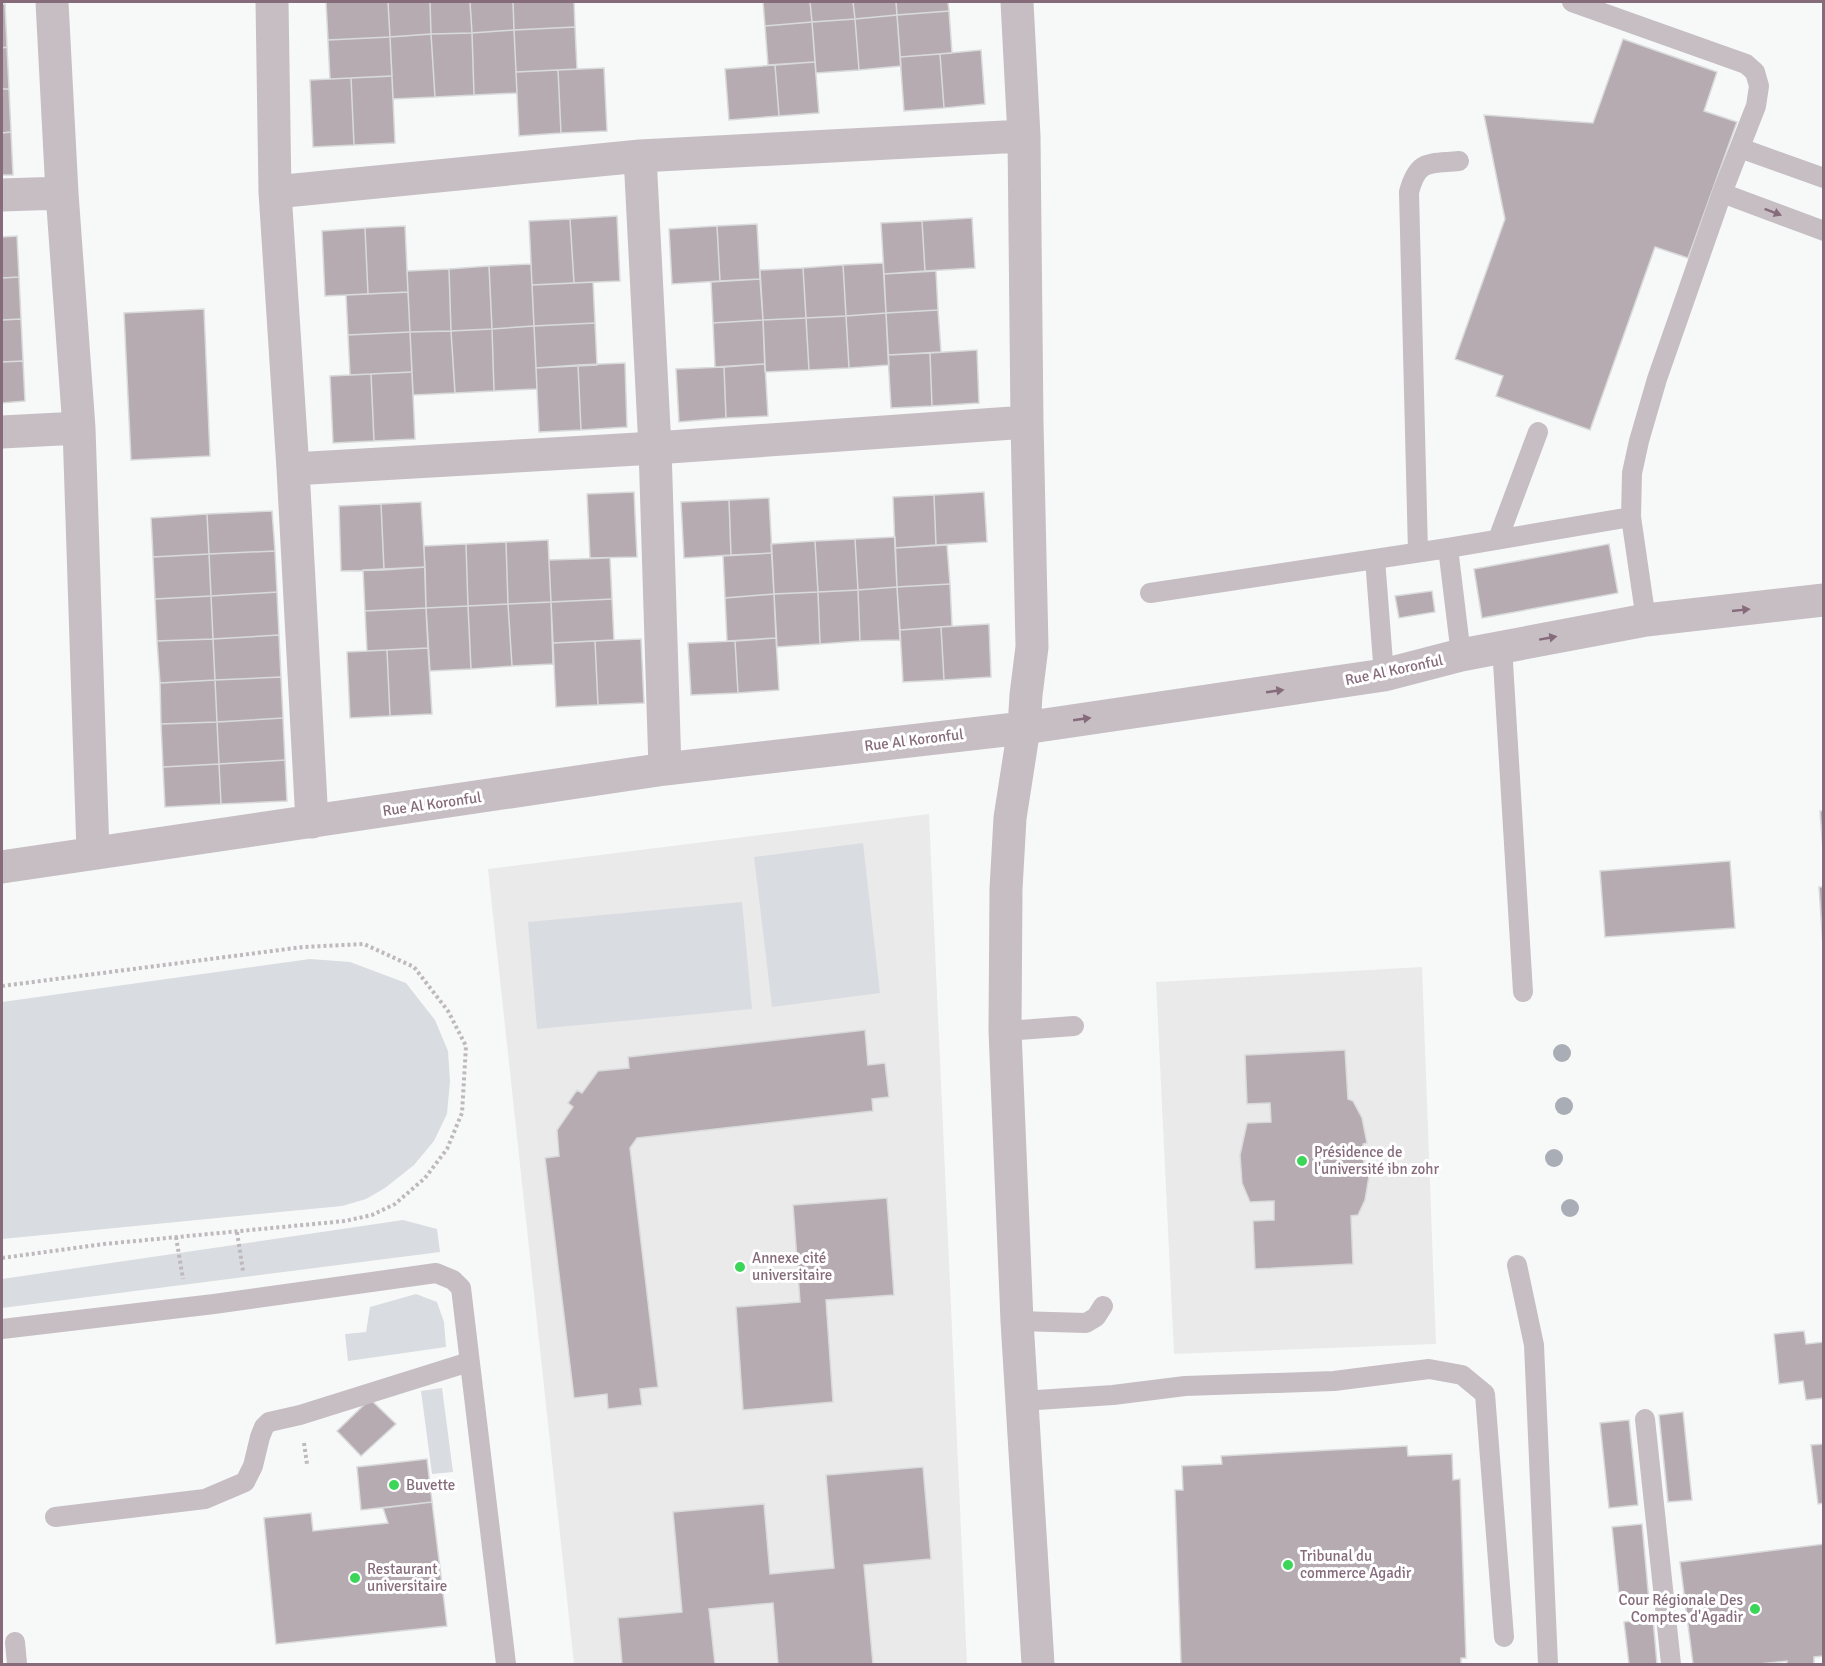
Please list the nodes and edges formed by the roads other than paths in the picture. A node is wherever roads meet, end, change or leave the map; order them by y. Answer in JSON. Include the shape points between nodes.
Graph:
{"nodes":[{"id":1,"x":52,"y":2,"type":"edge"},
{"id":2,"x":272,"y":2,"type":"edge"},
{"id":3,"x":1017,"y":2,"type":"edge"},
{"id":4,"x":1572,"y":2,"type":"edge"},
{"id":5,"x":1024,"y":136,"type":"junction"},
{"id":6,"x":1740,"y":148,"type":"junction"},
{"id":7,"x":640,"y":156,"type":"junction"},
{"id":8,"x":1459,"y":161,"type":"dead end"},
{"id":9,"x":1824,"y":178,"type":"edge"},
{"id":10,"x":275,"y":192,"type":"junction"},
{"id":11,"x":62,"y":193,"type":"junction"},
{"id":12,"x":1722,"y":193,"type":"junction"},
{"id":13,"x":2,"y":195,"type":"edge"},
{"id":14,"x":1824,"y":231,"type":"edge"},
{"id":15,"x":1027,"y":422,"type":"junction"},
{"id":16,"x":80,"y":428,"type":"junction"},
{"id":17,"x":2,"y":432,"type":"edge"},
{"id":18,"x":1538,"y":432,"type":"dead end"},
{"id":19,"x":655,"y":448,"type":"junction"},
{"id":20,"x":293,"y":469,"type":"junction"},
{"id":21,"x":1631,"y":517,"type":"junction"},
{"id":22,"x":1498,"y":539,"type":"junction"},
{"id":23,"x":1448,"y":548,"type":"junction"},
{"id":24,"x":1418,"y":552,"type":"junction"},
{"id":25,"x":1375,"y":559,"type":"junction"},
{"id":26,"x":1150,"y":593,"type":"dead end"},
{"id":27,"x":1824,"y":600,"type":"edge"},
{"id":28,"x":1646,"y":620,"type":"junction"},
{"id":29,"x":1502,"y":646,"type":"junction"},
{"id":30,"x":1461,"y":655,"type":"junction"},
{"id":31,"x":1384,"y":675,"type":"junction"},
{"id":32,"x":1024,"y":728,"type":"junction"},
{"id":33,"x":665,"y":769,"type":"junction"},
{"id":34,"x":312,"y":822,"type":"junction"},
{"id":35,"x":93,"y":853,"type":"junction"},
{"id":36,"x":2,"y":867,"type":"edge"},
{"id":37,"x":1523,"y":992,"type":"dead end"},
{"id":38,"x":1074,"y":1026,"type":"dead end"},
{"id":39,"x":1005,"y":1031,"type":"junction"},
{"id":40,"x":1517,"y":1264,"type":"dead end"},
{"id":41,"x":1102,"y":1306,"type":"dead end"},
{"id":42,"x":1017,"y":1321,"type":"junction"},
{"id":43,"x":2,"y":1329,"type":"edge"},
{"id":44,"x":469,"y":1362,"type":"junction"},
{"id":45,"x":1022,"y":1401,"type":"junction"},
{"id":46,"x":1644,"y":1419,"type":"dead end"},
{"id":47,"x":55,"y":1517,"type":"dead end"},
{"id":48,"x":1504,"y":1637,"type":"dead end"},
{"id":49,"x":15,"y":1642,"type":"dead end"},
{"id":50,"x":17,"y":1665,"type":"edge"},
{"id":51,"x":506,"y":1665,"type":"edge"},
{"id":52,"x":1038,"y":1665,"type":"edge"},
{"id":53,"x":1548,"y":1665,"type":"edge"},
{"id":54,"x":1671,"y":1665,"type":"edge"}],
"edges":[{"from":1,"to":11,"type":"street"},
{"from":2,"to":10,"type":"street"},
{"from":3,"to":5,"type":"street"},
{"from":4,"to":6,"type":"lane","via":[[1746,64],[1755,72],[1759,86]]},
{"from":5,"to":7,"type":"street"},
{"from":5,"to":15,"type":"street"},
{"from":6,"to":9,"type":"lane"},
{"from":6,"to":12,"type":"lane"},
{"from":7,"to":10,"type":"street"},
{"from":7,"to":19,"type":"street"},
{"from":8,"to":24,"type":"lane","via":[[1425,164],[1413,178],[1409,192]]},
{"from":10,"to":20,"type":"street"},
{"from":11,"to":13,"type":"street"},
{"from":11,"to":16,"type":"street"},
{"from":12,"to":14,"type":"lane","one_way":true},
{"from":12,"to":21,"type":"lane","via":[[1639,441],[1632,473]]},
{"from":15,"to":19,"type":"street"},
{"from":15,"to":32,"type":"street","via":[[1032,647]]},
{"from":16,"to":17,"type":"street"},
{"from":16,"to":35,"type":"street"},
{"from":18,"to":22,"type":"lane"},
{"from":19,"to":20,"type":"street"},
{"from":19,"to":33,"type":"street"},
{"from":20,"to":34,"type":"street"},
{"from":21,"to":22,"type":"lane"},
{"from":21,"to":28,"type":"lane"},
{"from":22,"to":23,"type":"lane"},
{"from":23,"to":24,"type":"lane"},
{"from":23,"to":30,"type":"lane"},
{"from":24,"to":25,"type":"lane"},
{"from":25,"to":26,"type":"lane"},
{"from":25,"to":31,"type":"lane"},
{"from":28,"to":27,"type":"street","name":"Rue Al Koronful","one_way":true},
{"from":29,"to":28,"type":"street","name":"Rue Al Koronful","one_way":true},
{"from":29,"to":30,"type":"street","name":"Rue Al Koronful"},
{"from":29,"to":37,"type":"lane"},
{"from":30,"to":31,"type":"street","name":"Rue Al Koronful"},
{"from":32,"to":31,"type":"street","name":"Rue Al Koronful","one_way":true},
{"from":32,"to":33,"type":"street","name":"Rue Al Koronful"},
{"from":32,"to":39,"type":"street","via":[[1010,818]]},
{"from":33,"to":34,"type":"street","name":"Rue Al Koronful"},
{"from":34,"to":35,"type":"street","name":"Rue Al Koronful"},
{"from":35,"to":36,"type":"street","name":"Rue Al Koronful"},
{"from":38,"to":39,"type":"lane"},
{"from":39,"to":42,"type":"street"},
{"from":40,"to":53,"type":"lane","via":[[1534,1345]]},
{"from":41,"to":42,"type":"lane","via":[[1096,1317],[1086,1323]]},
{"from":42,"to":45,"type":"street"},
{"from":43,"to":44,"type":"lane","via":[[436,1273],[461,1288]]},
{"from":44,"to":47,"type":"lane","via":[[269,1422],[245,1482],[205,1499]]},
{"from":44,"to":51,"type":"lane"},
{"from":45,"to":48,"type":"lane","via":[[1185,1386],[1334,1381],[1429,1369],[1462,1375],[1485,1394]]},
{"from":45,"to":52,"type":"street"},
{"from":46,"to":54,"type":"lane"},
{"from":49,"to":50,"type":"lane"}]}
